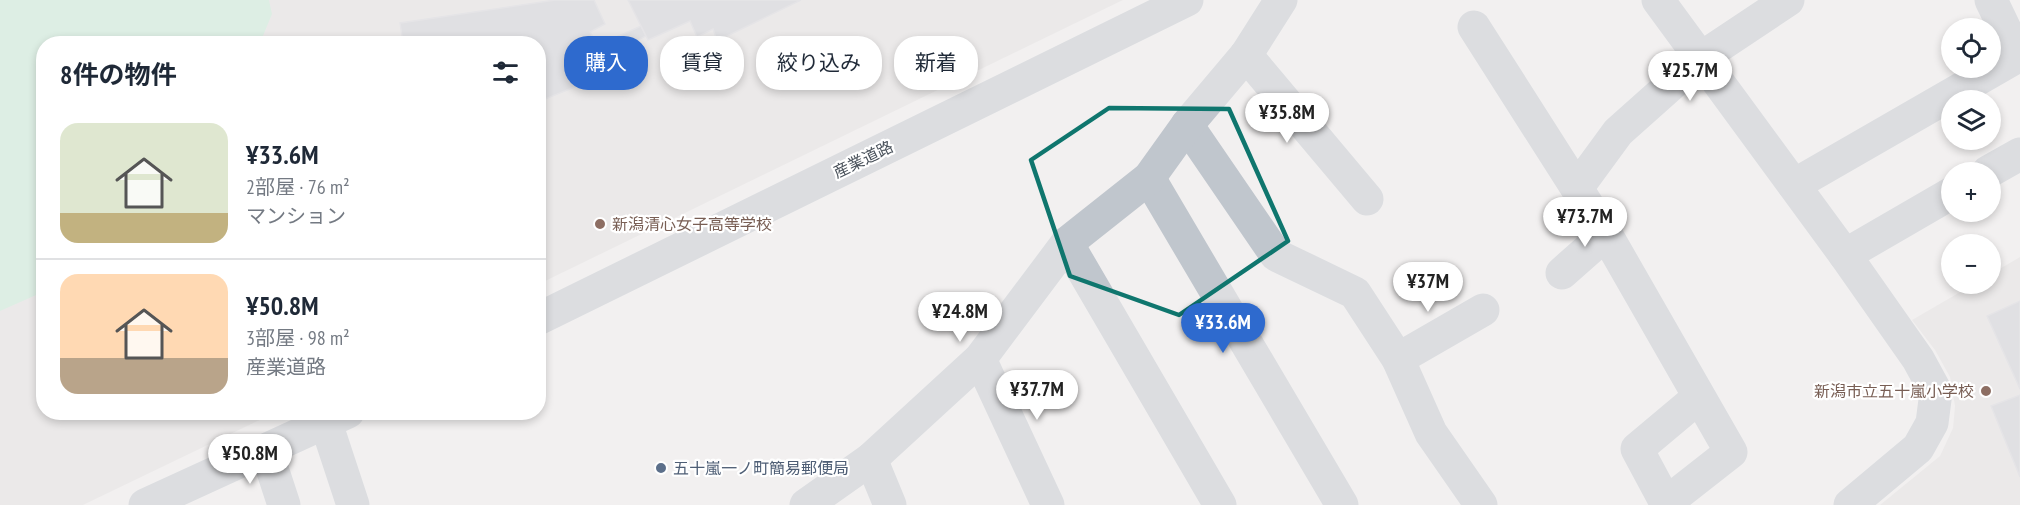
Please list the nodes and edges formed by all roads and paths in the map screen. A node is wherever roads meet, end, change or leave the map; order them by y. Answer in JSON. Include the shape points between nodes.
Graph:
{"nodes":[{"id":1,"x":1187,"y":0,"type":"edge"},
{"id":2,"x":1281,"y":0,"type":"edge"},
{"id":3,"x":1658,"y":0,"type":"edge"},
{"id":4,"x":1788,"y":0,"type":"edge"},
{"id":5,"x":1991,"y":0,"type":"edge"},
{"id":6,"x":1474,"y":27,"type":"dead end"},
{"id":7,"x":1246,"y":55,"type":"junction"},
{"id":8,"x":1701,"y":58,"type":"junction"},
{"id":9,"x":1187,"y":125,"type":"junction"},
{"id":10,"x":2020,"y":154,"type":"edge"},
{"id":11,"x":2001,"y":165,"type":"edge"},
{"id":12,"x":1149,"y":178,"type":"junction"},
{"id":13,"x":1794,"y":185,"type":"junction"},
{"id":14,"x":1577,"y":188,"type":"junction"},
{"id":15,"x":1941,"y":199,"type":"edge"},
{"id":16,"x":1367,"y":200,"type":"dead end"},
{"id":17,"x":1606,"y":234,"type":"junction"},
{"id":18,"x":1067,"y":243,"type":"junction"},
{"id":19,"x":1845,"y":255,"type":"junction"},
{"id":20,"x":1562,"y":273,"type":"dead end"},
{"id":21,"x":1483,"y":310,"type":"dead end"},
{"id":22,"x":546,"y":315,"type":"edge"},
{"id":23,"x":980,"y":359,"type":"junction"},
{"id":24,"x":1398,"y":359,"type":"junction"},
{"id":25,"x":1699,"y":397,"type":"dead end"},
{"id":26,"x":333,"y":420,"type":"edge"},
{"id":27,"x":337,"y":420,"type":"edge"},
{"id":28,"x":266,"y":450,"type":"junction"},
{"id":29,"x":871,"y":459,"type":"junction"},
{"id":30,"x":145,"y":505,"type":"edge"},
{"id":31,"x":284,"y":505,"type":"edge"},
{"id":32,"x":353,"y":505,"type":"edge"},
{"id":33,"x":806,"y":505,"type":"edge"},
{"id":34,"x":890,"y":505,"type":"edge"},
{"id":35,"x":1048,"y":505,"type":"edge"},
{"id":36,"x":1220,"y":505,"type":"edge"},
{"id":37,"x":1342,"y":505,"type":"edge"},
{"id":38,"x":1481,"y":505,"type":"edge"},
{"id":39,"x":1850,"y":505,"type":"edge"}],
"edges":[{"from":1,"to":22,"type":"street","name":"産業道路"},
{"from":2,"to":7,"type":"street"},
{"from":3,"to":8,"type":"street"},
{"from":4,"to":8,"type":"street"},
{"from":5,"to":13,"type":"street","via":[[2018,56]]},
{"from":6,"to":14,"type":"street"},
{"from":7,"to":9,"type":"street"},
{"from":7,"to":16,"type":"street"},
{"from":8,"to":13,"type":"street"},
{"from":8,"to":14,"type":"street","via":[[1618,132]]},
{"from":9,"to":12,"type":"street"},
{"from":9,"to":24,"type":"street","via":[[1276,255],[1355,293]]},
{"from":10,"to":11,"type":"street"},
{"from":12,"to":18,"type":"street"},
{"from":12,"to":37,"type":"street"},
{"from":13,"to":19,"type":"street"},
{"from":14,"to":17,"type":"street"},
{"from":15,"to":19,"type":"street"},
{"from":17,"to":20,"type":"street"},
{"from":17,"to":25,"type":"street"},
{"from":18,"to":23,"type":"street"},
{"from":18,"to":36,"type":"street"},
{"from":19,"to":39,"type":"street","via":[[1918,359],[1936,392],[1932,423],[1918,447]]},
{"from":21,"to":24,"type":"street"},
{"from":23,"to":29,"type":"street"},
{"from":23,"to":35,"type":"street"},
{"from":24,"to":38,"type":"street","via":[[1431,433]]},
{"from":26,"to":28,"type":"street"},
{"from":27,"to":32,"type":"street"},
{"from":28,"to":30,"type":"street"},
{"from":28,"to":31,"type":"street"},
{"from":29,"to":33,"type":"street"},
{"from":29,"to":34,"type":"street"}]}
